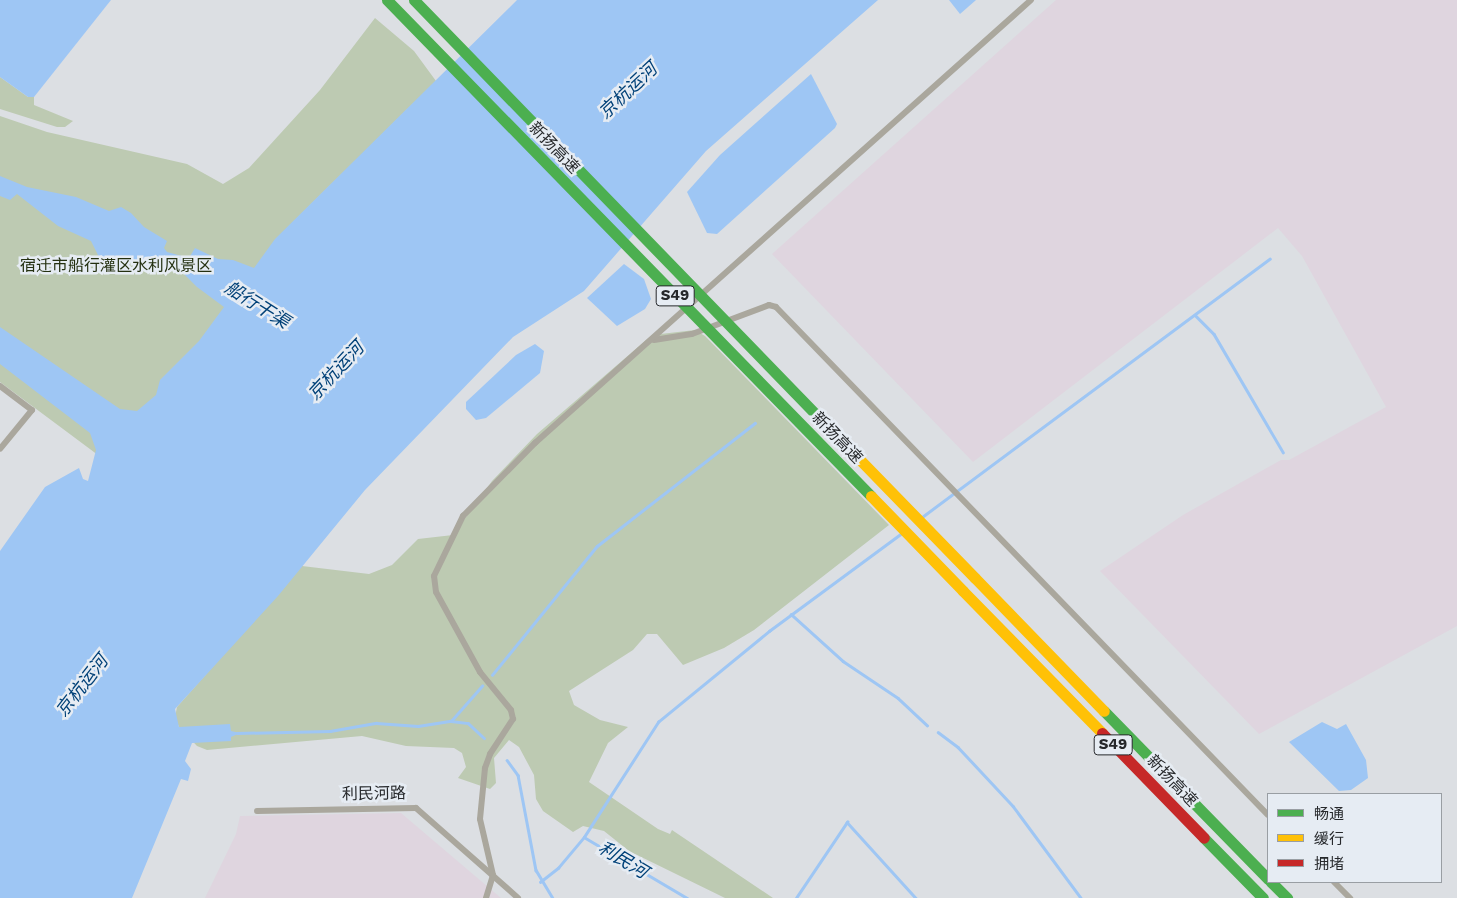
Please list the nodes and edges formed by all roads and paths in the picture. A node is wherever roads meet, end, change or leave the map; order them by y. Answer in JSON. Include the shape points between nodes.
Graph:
{"nodes":[{"id":1,"x":388,"y":0,"type":"edge"},
{"id":2,"x":414,"y":0,"type":"edge"},
{"id":3,"x":1032,"y":0,"type":"edge"},
{"id":4,"x":654,"y":340,"type":"junction"},
{"id":5,"x":0,"y":386,"type":"edge"},
{"id":6,"x":1,"y":447,"type":"edge"},
{"id":7,"x":257,"y":811,"type":"dead end"},
{"id":8,"x":1267,"y":814,"type":"edge"},
{"id":9,"x":493,"y":876,"type":"junction"},
{"id":10,"x":1267,"y":878,"type":"edge"},
{"id":11,"x":1272,"y":883,"type":"edge"},
{"id":12,"x":1335,"y":883,"type":"edge"},
{"id":13,"x":486,"y":898,"type":"edge"},
{"id":14,"x":518,"y":898,"type":"edge"},
{"id":15,"x":1263,"y":898,"type":"edge"},
{"id":16,"x":1287,"y":898,"type":"edge"},
{"id":17,"x":1350,"y":898,"type":"edge"}],
"edges":[{"from":1,"to":15,"type":"highway","name":"新扬高速","number":"S49","bridge":true},
{"from":2,"to":10,"type":"highway","name":"新扬高速","number":"S49","bridge":true},
{"from":3,"to":4,"type":"street"},
{"from":4,"to":8,"type":"street","via":[[692,334],[768,305],[776,307],[938,478]]},
{"from":4,"to":9,"type":"street","via":[[535,443],[470,506],[454,530],[434,576],[436,592],[480,672],[511,710],[513,719],[490,754],[482,792],[480,819]]},
{"from":5,"to":6,"type":"street","via":[[32,410]]},
{"from":7,"to":9,"type":"street","name":"利民河路","via":[[410,806],[422,811]]},
{"from":9,"to":13,"type":"street"},
{"from":9,"to":14,"type":"street","name":"利民河路"},
{"from":11,"to":16,"type":"highway"},
{"from":12,"to":17,"type":"street"}]}
